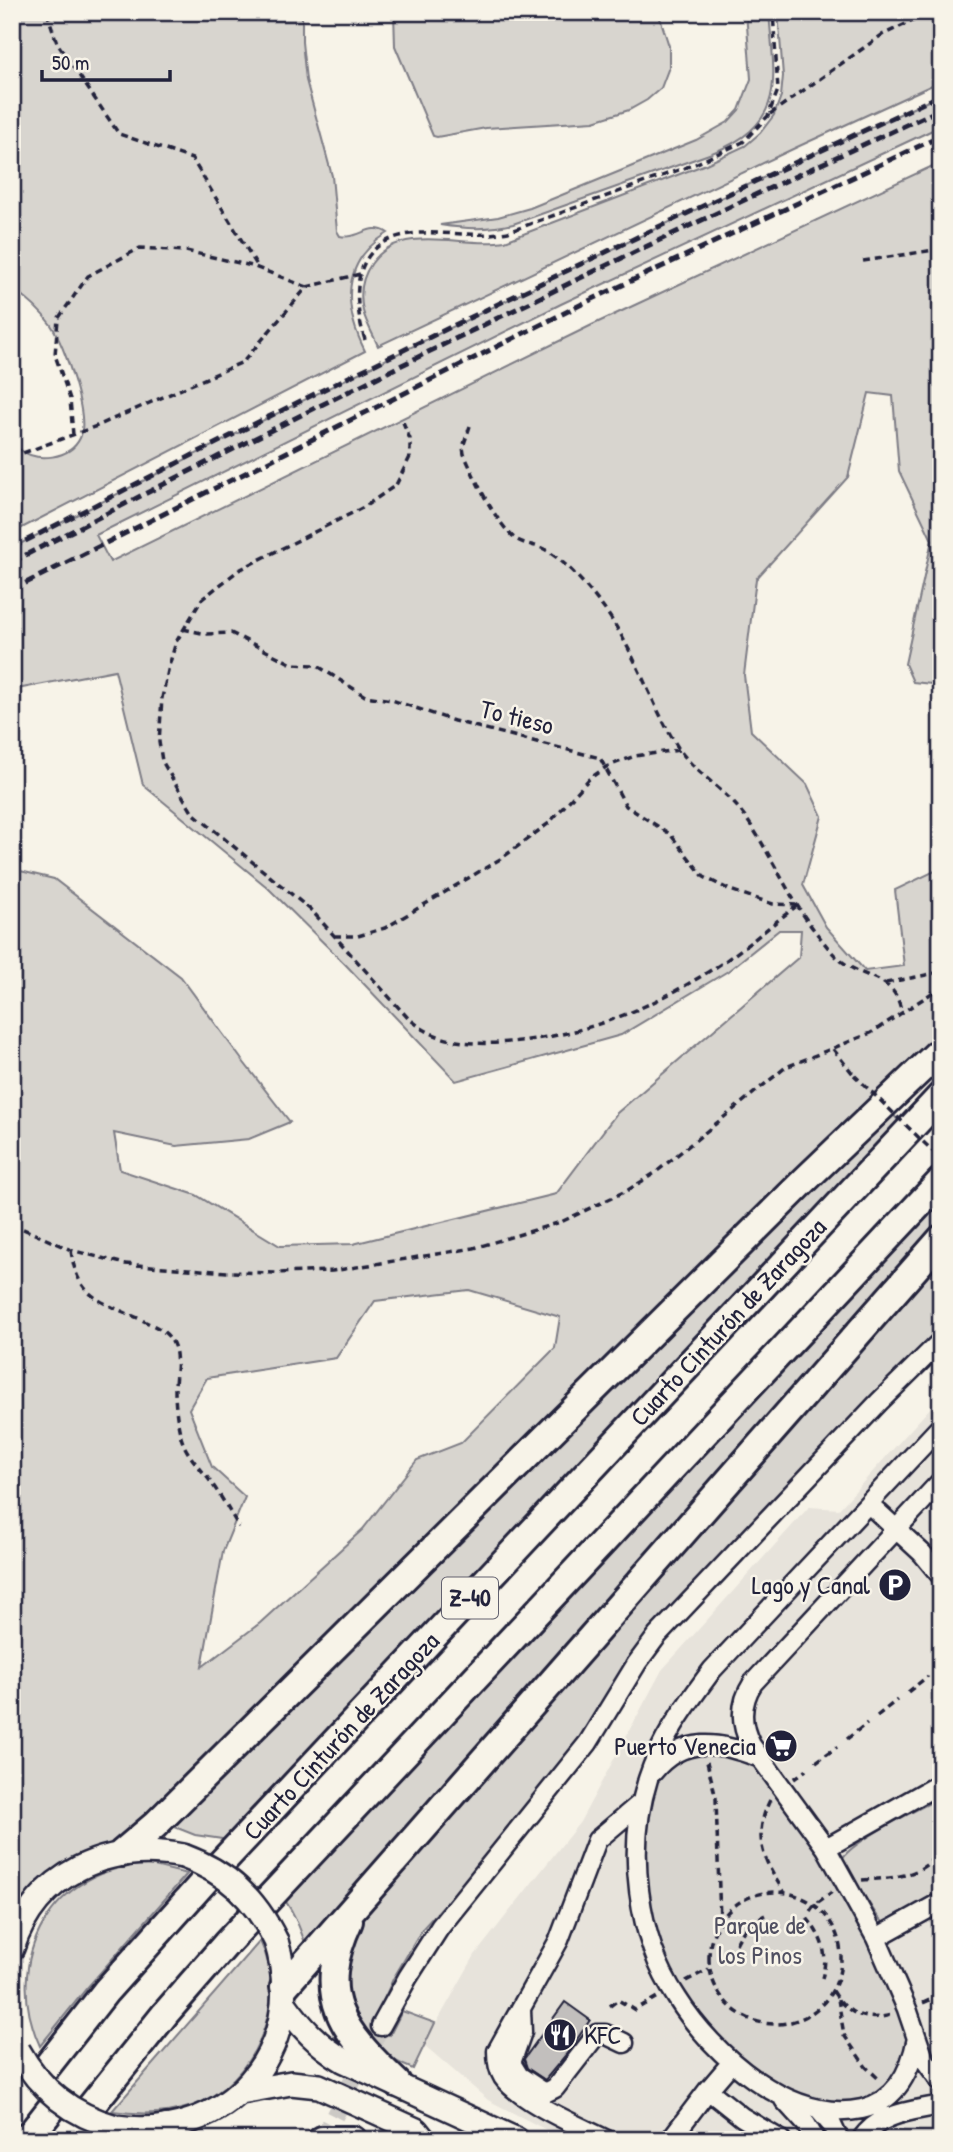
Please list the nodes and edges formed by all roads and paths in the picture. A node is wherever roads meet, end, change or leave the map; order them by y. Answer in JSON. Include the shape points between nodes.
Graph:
{"nodes":[{"id":1,"x":47,"y":12,"type":"edge"},
{"id":2,"x":773,"y":12,"type":"edge"},
{"id":3,"x":932,"y":12,"type":"edge"},
{"id":4,"x":768,"y":116,"type":"junction"},
{"id":5,"x":941,"y":250,"type":"edge"},
{"id":6,"x":863,"y":261,"type":"dead end"},
{"id":7,"x":260,"y":269,"type":"junction"},
{"id":8,"x":359,"y":274,"type":"junction"},
{"id":9,"x":307,"y":287,"type":"junction"},
{"id":10,"x":365,"y":340,"type":"dead end"},
{"id":11,"x":403,"y":422,"type":"dead end"},
{"id":12,"x":470,"y":426,"type":"dead end"},
{"id":13,"x":74,"y":435,"type":"junction"},
{"id":14,"x":12,"y":457,"type":"edge"},
{"id":15,"x":183,"y":629,"type":"junction"},
{"id":16,"x":679,"y":750,"type":"junction"},
{"id":17,"x":606,"y":767,"type":"junction"},
{"id":18,"x":798,"y":905,"type":"junction"},
{"id":19,"x":334,"y":936,"type":"junction"},
{"id":20,"x":941,"y":972,"type":"edge"},
{"id":21,"x":886,"y":983,"type":"junction"},
{"id":22,"x":941,"y":987,"type":"edge"},
{"id":23,"x":902,"y":1015,"type":"junction"},
{"id":24,"x":833,"y":1049,"type":"junction"},
{"id":25,"x":941,"y":1050,"type":"edge"},
{"id":26,"x":941,"y":1096,"type":"edge"},
{"id":27,"x":941,"y":1159,"type":"edge"},
{"id":28,"x":941,"y":1181,"type":"edge"},
{"id":29,"x":12,"y":1224,"type":"edge"},
{"id":30,"x":941,"y":1239,"type":"edge"},
{"id":31,"x":71,"y":1250,"type":"junction"},
{"id":32,"x":941,"y":1341,"type":"edge"},
{"id":33,"x":939,"y":1431,"type":"edge"},
{"id":34,"x":941,"y":1481,"type":"edge"},
{"id":35,"x":869,"y":1504,"type":"junction"},
{"id":36,"x":239,"y":1527,"type":"dead end"},
{"id":37,"x":896,"y":1528,"type":"junction"},
{"id":38,"x":941,"y":1576,"type":"edge"},
{"id":39,"x":928,"y":1676,"type":"dead end"},
{"id":40,"x":908,"y":1692,"type":"dead end"},
{"id":41,"x":897,"y":1700,"type":"dead end"},
{"id":42,"x":877,"y":1716,"type":"dead end"},
{"id":43,"x":867,"y":1724,"type":"dead end"},
{"id":44,"x":847,"y":1739,"type":"dead end"},
{"id":45,"x":837,"y":1747,"type":"dead end"},
{"id":46,"x":758,"y":1757,"type":"junction"},
{"id":47,"x":707,"y":1762,"type":"dead end"},
{"id":48,"x":816,"y":1762,"type":"dead end"},
{"id":49,"x":806,"y":1770,"type":"dead end"},
{"id":50,"x":648,"y":1778,"type":"junction"},
{"id":51,"x":790,"y":1782,"type":"dead end"},
{"id":52,"x":941,"y":1783,"type":"edge"},
{"id":53,"x":776,"y":1793,"type":"dead end"},
{"id":54,"x":642,"y":1802,"type":"junction"},
{"id":55,"x":826,"y":1848,"type":"junction"},
{"id":56,"x":941,"y":1849,"type":"edge"},
{"id":57,"x":122,"y":1853,"type":"junction"},
{"id":58,"x":853,"y":1880,"type":"dead end"},
{"id":59,"x":839,"y":1887,"type":"dead end"},
{"id":60,"x":785,"y":1893,"type":"junction"},
{"id":61,"x":941,"y":1902,"type":"edge"},
{"id":62,"x":356,"y":1905,"type":"junction"},
{"id":63,"x":814,"y":1905,"type":"junction"},
{"id":64,"x":810,"y":1911,"type":"dead end"},
{"id":65,"x":765,"y":1915,"type":"dead end"},
{"id":66,"x":807,"y":1918,"type":"dead end"},
{"id":67,"x":720,"y":1921,"type":"junction"},
{"id":68,"x":876,"y":1938,"type":"junction"},
{"id":69,"x":736,"y":1944,"type":"dead end"},
{"id":70,"x":12,"y":1948,"type":"edge"},
{"id":71,"x":709,"y":1969,"type":"junction"},
{"id":72,"x":822,"y":1978,"type":"dead end"},
{"id":73,"x":681,"y":1983,"type":"dead end"},
{"id":74,"x":833,"y":1990,"type":"junction"},
{"id":75,"x":662,"y":1994,"type":"dead end"},
{"id":76,"x":284,"y":1995,"type":"junction"},
{"id":77,"x":838,"y":1999,"type":"junction"},
{"id":78,"x":610,"y":2006,"type":"dead end"},
{"id":79,"x":521,"y":2010,"type":"junction"},
{"id":80,"x":899,"y":2012,"type":"dead end"},
{"id":81,"x":382,"y":2026,"type":"tunnel mouth"},
{"id":82,"x":917,"y":2038,"type":"junction"},
{"id":83,"x":15,"y":2042,"type":"edge"},
{"id":84,"x":624,"y":2043,"type":"dead end"},
{"id":85,"x":732,"y":2062,"type":"junction"},
{"id":86,"x":941,"y":2082,"type":"edge"},
{"id":87,"x":397,"y":2083,"type":"junction"},
{"id":88,"x":886,"y":2085,"type":"dead end"},
{"id":89,"x":708,"y":2090,"type":"junction"},
{"id":90,"x":241,"y":2092,"type":"junction"},
{"id":91,"x":779,"y":2094,"type":"junction"},
{"id":92,"x":941,"y":2105,"type":"edge"},
{"id":93,"x":819,"y":2110,"type":"junction"},
{"id":94,"x":12,"y":2111,"type":"edge"},
{"id":95,"x":161,"y":2134,"type":"edge"},
{"id":96,"x":64,"y":2140,"type":"edge"},
{"id":97,"x":322,"y":2140,"type":"edge"},
{"id":98,"x":353,"y":2140,"type":"edge"},
{"id":99,"x":424,"y":2140,"type":"edge"},
{"id":100,"x":517,"y":2140,"type":"edge"},
{"id":101,"x":607,"y":2140,"type":"edge"},
{"id":102,"x":670,"y":2140,"type":"edge"},
{"id":103,"x":780,"y":2140,"type":"edge"},
{"id":104,"x":815,"y":2140,"type":"edge"},
{"id":105,"x":839,"y":2140,"type":"edge"},
{"id":106,"x":860,"y":2140,"type":"edge"}],
"edges":[{"from":1,"to":7,"type":"path","via":[[57,43],[119,134],[192,159]]},
{"from":2,"to":4,"type":"path","via":[[778,90]]},
{"from":3,"to":4,"type":"path","via":[[882,36]]},
{"from":4,"to":8,"type":"path","via":[[743,142],[722,153],[508,232],[398,237],[377,247]]},
{"from":5,"to":6,"type":"path"},
{"from":7,"to":9,"type":"path"},
{"from":7,"to":13,"type":"path","via":[[186,251],[140,248],[88,276],[58,319],[55,355],[70,399]]},
{"from":8,"to":9,"type":"path"},
{"from":8,"to":10,"type":"path","via":[[357,309]]},
{"from":9,"to":13,"type":"path","via":[[243,362]]},
{"from":11,"to":15,"type":"path","via":[[410,439],[410,457],[396,485],[364,507],[239,570],[202,599]]},
{"from":12,"to":16,"type":"path","via":[[464,454],[487,499],[511,535],[564,563],[606,612]]},
{"from":13,"to":14,"type":"path"},
{"from":15,"to":17,"type":"path","name":"To tieso","via":[[231,633],[292,664],[316,665],[365,696],[600,758]]},
{"from":15,"to":19,"type":"path","via":[[169,666],[160,720],[162,761],[172,782],[192,812],[312,911]]},
{"from":16,"to":17,"type":"path","via":[[635,756]]},
{"from":16,"to":18,"type":"path","via":[[744,814]]},
{"from":17,"to":18,"type":"path","via":[[626,806],[670,834],[704,877],[773,904]]},
{"from":17,"to":19,"type":"path","via":[[549,823],[502,858],[385,928],[358,936]]},
{"from":18,"to":19,"type":"path","via":[[707,973],[621,1017],[582,1031],[490,1044],[426,1031],[408,1018]]},
{"from":18,"to":21,"type":"path","via":[[836,958]]},
{"from":20,"to":21,"type":"path"},
{"from":21,"to":23,"type":"path","via":[[896,992]]},
{"from":22,"to":23,"type":"path"},
{"from":23,"to":24,"type":"path"},
{"from":24,"to":27,"type":"path","bridge":true},
{"from":24,"to":31,"type":"path","via":[[786,1068],[628,1190],[561,1222],[505,1240],[332,1271],[277,1273],[125,1264]]},
{"from":25,"to":57,"type":"highway"},
{"from":26,"to":94,"type":"highway","name":"Cuarto Cinturón de Zaragoza","number":"Z-40","via":[[210,1875],[106,1991]]},
{"from":28,"to":96,"type":"highway","number":"Z-40","via":[[226,1944]]},
{"from":29,"to":31,"type":"path"},
{"from":30,"to":62,"type":"highway"},
{"from":31,"to":36,"type":"path","via":[[73,1268],[84,1290],[170,1337],[176,1350],[181,1438]]},
{"from":32,"to":81,"type":"street","via":[[657,1636],[588,1743],[440,1927]]},
{"from":33,"to":35,"type":"street"},
{"from":34,"to":37,"type":"street"},
{"from":35,"to":37,"type":"street"},
{"from":35,"to":50,"type":"street","via":[[712,1670],[675,1721]]},
{"from":37,"to":38,"type":"street"},
{"from":37,"to":46,"type":"street","via":[[747,1692],[743,1726]]},
{"from":39,"to":40,"type":"path"},
{"from":41,"to":42,"type":"path"},
{"from":43,"to":44,"type":"path"},
{"from":45,"to":48,"type":"path"},
{"from":46,"to":50,"type":"street","via":[[729,1746],[694,1746],[665,1760]]},
{"from":46,"to":55,"type":"street"},
{"from":47,"to":67,"type":"path","via":[[716,1798]]},
{"from":49,"to":51,"type":"path"},
{"from":50,"to":54,"type":"street"},
{"from":52,"to":55,"type":"street"},
{"from":53,"to":60,"type":"path","via":[[760,1834],[764,1857]]},
{"from":54,"to":79,"type":"street","via":[[597,1840],[559,1940]]},
{"from":54,"to":85,"type":"street","via":[[637,1873],[649,1934],[676,1997]]},
{"from":55,"to":68,"type":"street"},
{"from":56,"to":58,"type":"path","via":[[926,1867],[913,1873]]},
{"from":57,"to":70,"type":"main road","via":[[91,1862],[54,1885],[25,1918]]},
{"from":57,"to":76,"type":"main road","bridge":true,"via":[[183,1856],[239,1888],[254,1903],[276,1941]]},
{"from":59,"to":63,"type":"path"},
{"from":60,"to":63,"type":"path"},
{"from":60,"to":67,"type":"path","via":[[770,1892],[742,1901]]},
{"from":61,"to":68,"type":"street"},
{"from":62,"to":76,"type":"highway"},
{"from":62,"to":87,"type":"highway","via":[[334,1964],[337,2004],[354,2039]]},
{"from":63,"to":64,"type":"path"},
{"from":63,"to":74,"type":"path","via":[[826,1916],[839,1944],[840,1967]]},
{"from":65,"to":69,"type":"path","via":[[742,1931]]},
{"from":66,"to":72,"type":"path","via":[[823,1946],[826,1964]]},
{"from":67,"to":71,"type":"path","via":[[708,1952]]},
{"from":68,"to":82,"type":"street"},
{"from":71,"to":73,"type":"path"},
{"from":71,"to":74,"type":"path","via":[[722,1999],[747,2019],[763,2024],[796,2021],[811,2014]]},
{"from":74,"to":77,"type":"path"},
{"from":75,"to":78,"type":"path","via":[[635,2010],[618,2000]]},
{"from":76,"to":87,"type":"main road","via":[[303,2029],[328,2051]]},
{"from":76,"to":90,"type":"main road","via":[[270,2051]]},
{"from":77,"to":80,"type":"path","via":[[856,2015],[877,2018]]},
{"from":77,"to":88,"type":"path","via":[[844,2035],[866,2067]]},
{"from":79,"to":84,"type":"street","via":[[522,2032],[511,2063],[519,2076],[545,2093],[555,2088],[597,2034]]},
{"from":79,"to":101,"type":"street","via":[[497,2051],[499,2070],[522,2094]]},
{"from":82,"to":86,"type":"street","via":[[924,2059]]},
{"from":82,"to":93,"type":"street","via":[[905,2076],[887,2097],[853,2110]]},
{"from":83,"to":95,"type":"main road","bridge":true,"via":[[38,2081],[81,2115],[116,2127]]},
{"from":85,"to":89,"type":"street"},
{"from":85,"to":91,"type":"street"},
{"from":87,"to":100,"type":"main road"},
{"from":89,"to":102,"type":"street"},
{"from":89,"to":103,"type":"street"},
{"from":90,"to":95,"type":"main road","via":[[207,2115]]},
{"from":90,"to":99,"type":"main road","via":[[291,2083],[319,2087],[416,2130]]},
{"from":91,"to":93,"type":"street"},
{"from":91,"to":104,"type":"street"},
{"from":92,"to":106,"type":"street","via":[[885,2119]]},
{"from":93,"to":105,"type":"street"},
{"from":97,"to":98,"type":"highway"}]}
